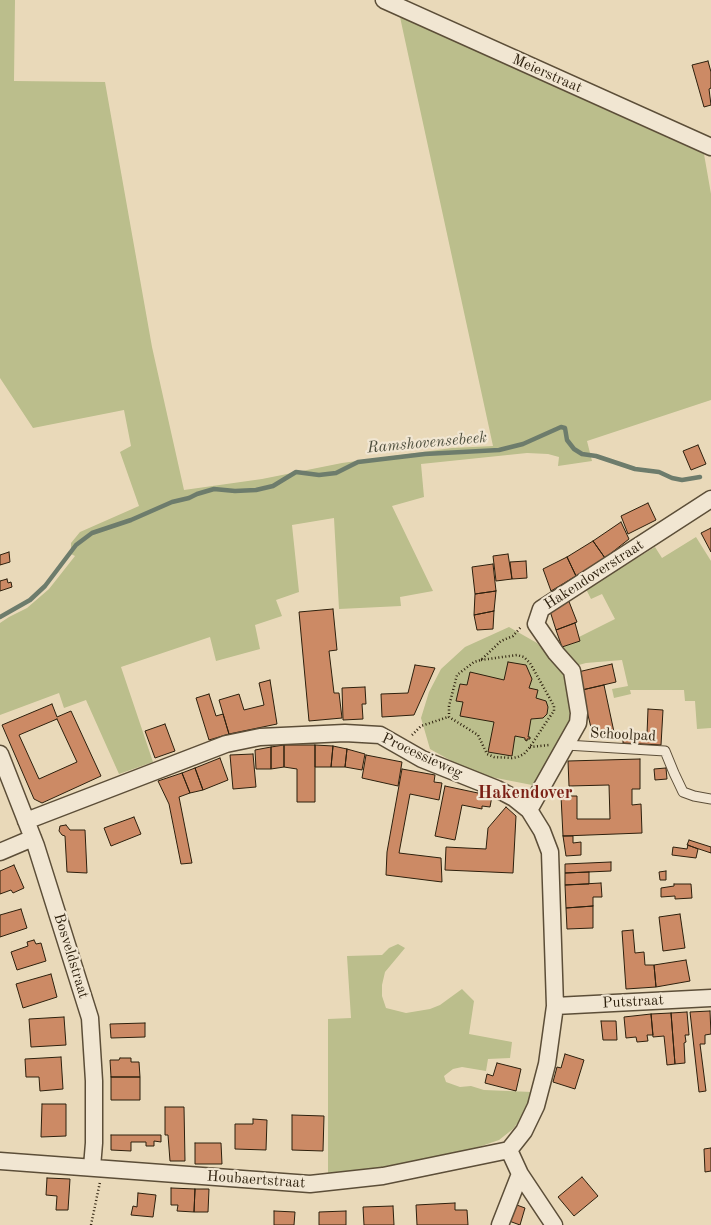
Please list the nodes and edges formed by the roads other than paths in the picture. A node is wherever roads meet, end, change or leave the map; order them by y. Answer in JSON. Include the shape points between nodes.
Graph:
{"nodes":[{"id":1,"x":384,"y":0,"type":"edge"},
{"id":2,"x":711,"y":147,"type":"edge"},
{"id":3,"x":711,"y":155,"type":"edge"},
{"id":4,"x":711,"y":499,"type":"edge"},
{"id":5,"x":559,"y":744,"type":"junction"},
{"id":6,"x":0,"y":754,"type":"edge"},
{"id":7,"x":711,"y":798,"type":"edge"},
{"id":8,"x":529,"y":810,"type":"junction"},
{"id":9,"x":26,"y":821,"type":"junction"},
{"id":10,"x":33,"y":838,"type":"junction"},
{"id":11,"x":0,"y":852,"type":"edge"},
{"id":12,"x":711,"y":998,"type":"edge"},
{"id":13,"x":555,"y":1006,"type":"junction"},
{"id":14,"x":508,"y":1150,"type":"junction"},
{"id":15,"x":0,"y":1161,"type":"edge"},
{"id":16,"x":97,"y":1168,"type":"junction"},
{"id":17,"x":520,"y":1174,"type":"junction"},
{"id":18,"x":500,"y":1225,"type":"edge"},
{"id":19,"x":554,"y":1225,"type":"edge"}],
"edges":[{"from":1,"to":2,"type":"street","name":"Meierstraat"},
{"from":2,"to":3,"type":"street"},
{"from":4,"to":5,"type":"street","name":"Hakendoverstraat","via":[[541,609],[536,624],[572,671],[580,713],[578,723]]},
{"from":5,"to":7,"type":"lane","name":"Schoolpad","via":[[666,751],[683,792]]},
{"from":5,"to":8,"type":"street","name":"Hakendoverstraat"},
{"from":6,"to":9,"type":"street","name":"Bosveldstraat"},
{"from":8,"to":9,"type":"street","name":"Processieweg","via":[[497,789],[422,759],[380,735],[345,733],[260,738],[226,744]]},
{"from":8,"to":13,"type":"street","name":"Processieweg","via":[[550,852]]},
{"from":9,"to":10,"type":"street","name":"Bosveldstraat"},
{"from":10,"to":11,"type":"street"},
{"from":10,"to":16,"type":"street","name":"Bosveldstraat","via":[[90,1018]]},
{"from":12,"to":13,"type":"street","name":"Putstraat"},
{"from":13,"to":14,"type":"street","name":"Processieweg","via":[[547,1064],[536,1106],[524,1131]]},
{"from":14,"to":16,"type":"street","name":"Houbaertstraat","via":[[383,1176],[310,1184]]},
{"from":14,"to":17,"type":"street"},
{"from":15,"to":16,"type":"street","name":"Houbaertstraat"},
{"from":17,"to":18,"type":"street"},
{"from":17,"to":19,"type":"street"}]}
